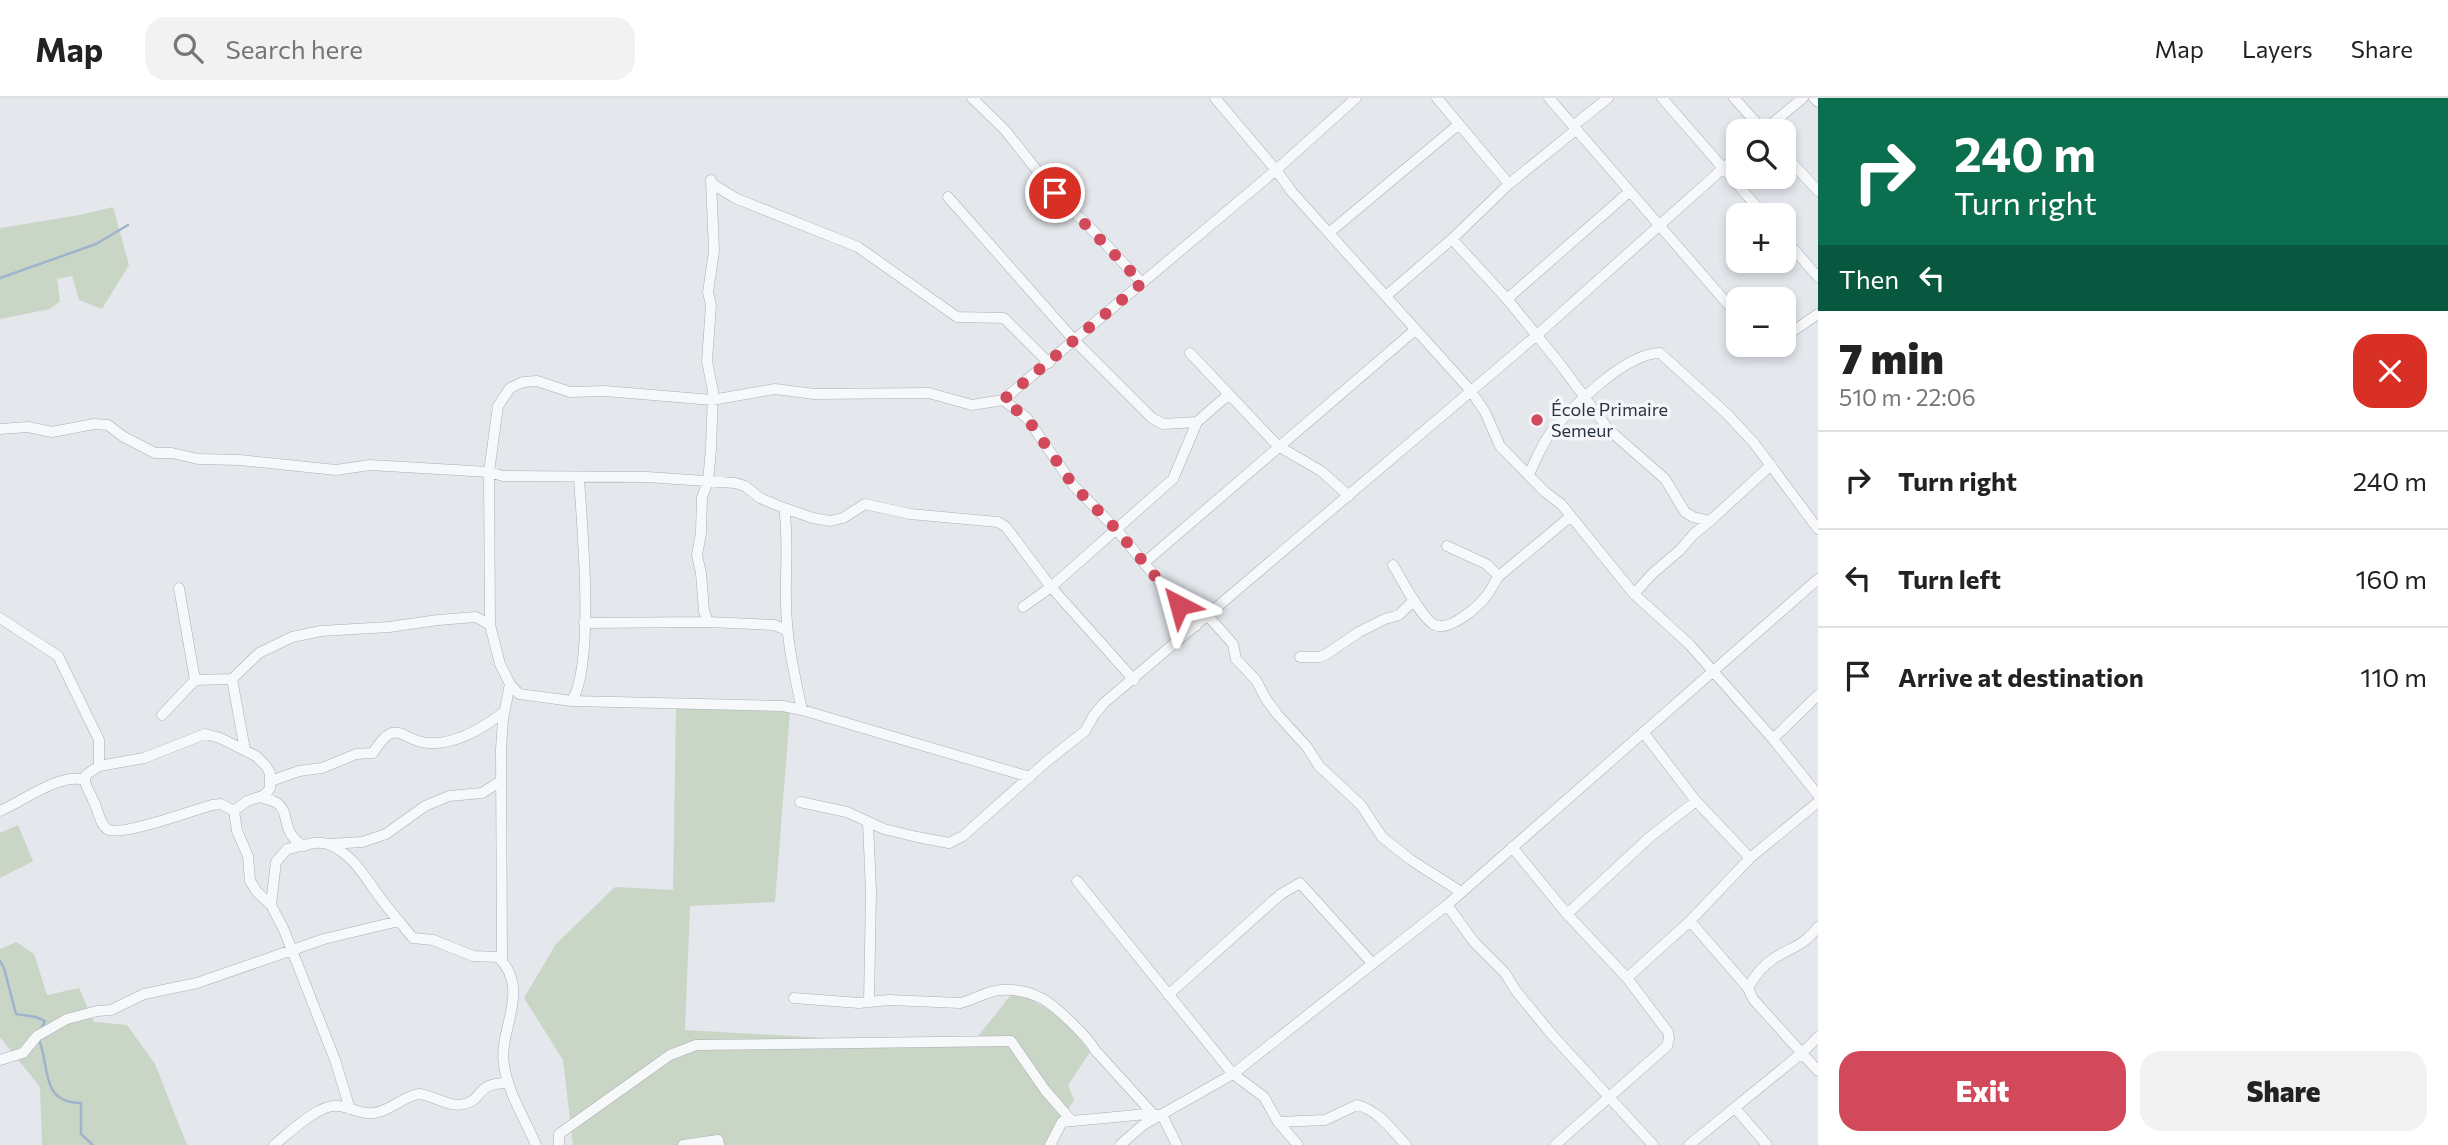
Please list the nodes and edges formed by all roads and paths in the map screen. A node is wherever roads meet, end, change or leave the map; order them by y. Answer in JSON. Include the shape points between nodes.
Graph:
{"nodes":[{"id":1,"x":972,"y":98,"type":"edge"},
{"id":2,"x":1356,"y":98,"type":"edge"},
{"id":3,"x":1437,"y":98,"type":"edge"},
{"id":4,"x":1549,"y":98,"type":"edge"},
{"id":5,"x":1608,"y":98,"type":"edge"},
{"id":6,"x":1662,"y":98,"type":"edge"},
{"id":7,"x":1734,"y":98,"type":"edge"},
{"id":8,"x":1803,"y":98,"type":"edge"},
{"id":9,"x":1814,"y":98,"type":"edge"},
{"id":10,"x":1219,"y":100,"type":"edge"},
{"id":11,"x":1818,"y":102,"type":"edge"},
{"id":12,"x":1752,"y":119,"type":"edge"},
{"id":13,"x":1778,"y":119,"type":"edge"},
{"id":14,"x":1458,"y":125,"type":"junction"},
{"id":15,"x":1575,"y":127,"type":"junction"},
{"id":16,"x":1726,"y":165,"type":"edge"},
{"id":17,"x":1796,"y":167,"type":"edge"},
{"id":18,"x":1723,"y":168,"type":"junction"},
{"id":19,"x":1276,"y":170,"type":"junction"},
{"id":20,"x":1509,"y":184,"type":"junction"},
{"id":21,"x":1818,"y":191,"type":"edge"},
{"id":22,"x":1629,"y":192,"type":"junction"},
{"id":23,"x":948,"y":197,"type":"dead end"},
{"id":24,"x":1754,"y":203,"type":"edge"},
{"id":25,"x":1659,"y":223,"type":"junction"},
{"id":26,"x":1330,"y":232,"type":"junction"},
{"id":27,"x":1452,"y":239,"type":"junction"},
{"id":28,"x":1796,"y":252,"type":"edge"},
{"id":29,"x":1818,"y":277,"type":"edge"},
{"id":30,"x":1142,"y":283,"type":"junction"},
{"id":31,"x":1386,"y":296,"type":"junction"},
{"id":32,"x":1507,"y":299,"type":"junction"},
{"id":33,"x":1726,"y":302,"type":"edge"},
{"id":34,"x":1818,"y":314,"type":"edge"},
{"id":35,"x":1796,"y":329,"type":"edge"},
{"id":36,"x":1415,"y":330,"type":"junction"},
{"id":37,"x":1537,"y":335,"type":"junction"},
{"id":38,"x":1074,"y":340,"type":"junction"},
{"id":39,"x":1190,"y":353,"type":"dead end"},
{"id":40,"x":1049,"y":363,"type":"junction"},
{"id":41,"x":1471,"y":391,"type":"junction"},
{"id":42,"x":1228,"y":396,"type":"junction"},
{"id":43,"x":1584,"y":398,"type":"junction"},
{"id":44,"x":712,"y":400,"type":"junction"},
{"id":45,"x":1003,"y":400,"type":"junction"},
{"id":46,"x":1197,"y":422,"type":"junction"},
{"id":47,"x":0,"y":429,"type":"edge"},
{"id":48,"x":1278,"y":446,"type":"junction"},
{"id":49,"x":1771,"y":465,"type":"junction"},
{"id":50,"x":489,"y":472,"type":"junction"},
{"id":51,"x":1529,"y":474,"type":"junction"},
{"id":52,"x":579,"y":478,"type":"junction"},
{"id":53,"x":708,"y":482,"type":"junction"},
{"id":54,"x":1349,"y":496,"type":"junction"},
{"id":55,"x":784,"y":508,"type":"junction"},
{"id":56,"x":1571,"y":516,"type":"junction"},
{"id":57,"x":1710,"y":521,"type":"junction"},
{"id":58,"x":1818,"y":528,"type":"edge"},
{"id":59,"x":1116,"y":529,"type":"junction"},
{"id":60,"x":1447,"y":546,"type":"dead end"},
{"id":61,"x":1144,"y":563,"type":"junction"},
{"id":62,"x":1393,"y":565,"type":"dead end"},
{"id":63,"x":1499,"y":576,"type":"junction"},
{"id":64,"x":1818,"y":579,"type":"edge"},
{"id":65,"x":1051,"y":587,"type":"junction"},
{"id":66,"x":179,"y":588,"type":"dead end"},
{"id":67,"x":1634,"y":594,"type":"junction"},
{"id":68,"x":1414,"y":600,"type":"junction"},
{"id":69,"x":1023,"y":607,"type":"dead end"},
{"id":70,"x":1208,"y":616,"type":"junction"},
{"id":71,"x":0,"y":618,"type":"edge"},
{"id":72,"x":708,"y":622,"type":"junction"},
{"id":73,"x":584,"y":623,"type":"junction"},
{"id":74,"x":490,"y":625,"type":"junction"},
{"id":75,"x":1196,"y":626,"type":"junction"},
{"id":76,"x":787,"y":630,"type":"junction"},
{"id":77,"x":1300,"y":656,"type":"dead end"},
{"id":78,"x":1712,"y":671,"type":"junction"},
{"id":79,"x":232,"y":679,"type":"junction"},
{"id":80,"x":195,"y":680,"type":"junction"},
{"id":81,"x":1133,"y":680,"type":"junction"},
{"id":82,"x":510,"y":684,"type":"junction"},
{"id":83,"x":1818,"y":695,"type":"edge"},
{"id":84,"x":572,"y":701,"type":"junction"},
{"id":85,"x":802,"y":710,"type":"junction"},
{"id":86,"x":504,"y":712,"type":"junction"},
{"id":87,"x":162,"y":715,"type":"dead end"},
{"id":88,"x":1643,"y":732,"type":"junction"},
{"id":89,"x":1773,"y":739,"type":"junction"},
{"id":90,"x":244,"y":750,"type":"junction"},
{"id":91,"x":99,"y":766,"type":"junction"},
{"id":92,"x":1030,"y":777,"type":"junction"},
{"id":93,"x":85,"y":780,"type":"junction"},
{"id":94,"x":271,"y":781,"type":"junction"},
{"id":95,"x":501,"y":781,"type":"junction"},
{"id":96,"x":1818,"y":795,"type":"edge"},
{"id":97,"x":260,"y":797,"type":"junction"},
{"id":98,"x":1696,"y":801,"type":"junction"},
{"id":99,"x":800,"y":802,"type":"dead end"},
{"id":100,"x":1818,"y":802,"type":"edge"},
{"id":101,"x":0,"y":811,"type":"edge"},
{"id":102,"x":234,"y":811,"type":"junction"},
{"id":103,"x":868,"y":822,"type":"junction"},
{"id":104,"x":330,"y":844,"type":"junction"},
{"id":105,"x":304,"y":846,"type":"junction"},
{"id":106,"x":1512,"y":847,"type":"junction"},
{"id":107,"x":1750,"y":858,"type":"junction"},
{"id":108,"x":1077,"y":881,"type":"dead end"},
{"id":109,"x":1461,"y":892,"type":"junction"},
{"id":110,"x":271,"y":905,"type":"junction"},
{"id":111,"x":1447,"y":905,"type":"junction"},
{"id":112,"x":1567,"y":914,"type":"junction"},
{"id":113,"x":398,"y":920,"type":"junction"},
{"id":114,"x":1690,"y":921,"type":"junction"},
{"id":115,"x":1818,"y":927,"type":"edge"},
{"id":116,"x":292,"y":950,"type":"junction"},
{"id":117,"x":502,"y":961,"type":"junction"},
{"id":118,"x":1373,"y":963,"type":"junction"},
{"id":119,"x":1627,"y":978,"type":"junction"},
{"id":120,"x":1748,"y":988,"type":"junction"},
{"id":121,"x":1168,"y":995,"type":"junction"},
{"id":122,"x":794,"y":998,"type":"dead end"},
{"id":123,"x":869,"y":1002,"type":"junction"},
{"id":124,"x":1818,"y":1037,"type":"edge"},
{"id":125,"x":1802,"y":1054,"type":"junction"},
{"id":126,"x":0,"y":1060,"type":"edge"},
{"id":127,"x":1818,"y":1071,"type":"edge"},
{"id":128,"x":1233,"y":1074,"type":"junction"},
{"id":129,"x":508,"y":1083,"type":"junction"},
{"id":130,"x":1608,"y":1096,"type":"junction"},
{"id":131,"x":1735,"y":1108,"type":"junction"},
{"id":132,"x":351,"y":1109,"type":"junction"},
{"id":133,"x":1157,"y":1115,"type":"junction"},
{"id":134,"x":1071,"y":1120,"type":"junction"},
{"id":135,"x":1278,"y":1122,"type":"junction"},
{"id":136,"x":274,"y":1145,"type":"edge"},
{"id":137,"x":536,"y":1145,"type":"edge"},
{"id":138,"x":548,"y":1145,"type":"edge"},
{"id":139,"x":559,"y":1145,"type":"edge"},
{"id":140,"x":683,"y":1145,"type":"edge"},
{"id":141,"x":719,"y":1145,"type":"edge"},
{"id":142,"x":1050,"y":1145,"type":"edge"},
{"id":143,"x":1120,"y":1145,"type":"edge"},
{"id":144,"x":1177,"y":1145,"type":"edge"},
{"id":145,"x":1298,"y":1145,"type":"edge"},
{"id":146,"x":1406,"y":1145,"type":"edge"},
{"id":147,"x":1555,"y":1145,"type":"edge"},
{"id":148,"x":1653,"y":1145,"type":"edge"},
{"id":149,"x":1689,"y":1145,"type":"edge"},
{"id":150,"x":1767,"y":1145,"type":"edge"}],
"edges":[{"from":1,"to":30,"type":"street","via":[[1005,130],[1065,206]]},
{"from":2,"to":19,"type":"street"},
{"from":3,"to":14,"type":"street"},
{"from":4,"to":15,"type":"street"},
{"from":5,"to":15,"type":"street"},
{"from":6,"to":18,"type":"street"},
{"from":7,"to":12,"type":"street"},
{"from":8,"to":13,"type":"street"},
{"from":9,"to":11,"type":"street"},
{"from":10,"to":19,"type":"street"},
{"from":14,"to":20,"type":"street"},
{"from":14,"to":26,"type":"street"},
{"from":15,"to":20,"type":"street"},
{"from":15,"to":22,"type":"street"},
{"from":16,"to":18,"type":"street"},
{"from":17,"to":21,"type":"street"},
{"from":18,"to":24,"type":"street"},
{"from":18,"to":25,"type":"street"},
{"from":19,"to":26,"type":"street"},
{"from":19,"to":30,"type":"street"},
{"from":20,"to":27,"type":"street"},
{"from":22,"to":25,"type":"street"},
{"from":22,"to":32,"type":"street"},
{"from":23,"to":38,"type":"street"},
{"from":25,"to":33,"type":"street"},
{"from":25,"to":37,"type":"street"},
{"from":26,"to":31,"type":"street"},
{"from":27,"to":31,"type":"street"},
{"from":27,"to":32,"type":"street"},
{"from":28,"to":29,"type":"street"},
{"from":30,"to":38,"type":"street"},
{"from":31,"to":36,"type":"street"},
{"from":32,"to":37,"type":"street"},
{"from":34,"to":35,"type":"street"},
{"from":36,"to":41,"type":"street"},
{"from":36,"to":48,"type":"street"},
{"from":37,"to":41,"type":"street"},
{"from":37,"to":43,"type":"street"},
{"from":38,"to":40,"type":"street"},
{"from":38,"to":46,"type":"street","via":[[1152,418],[1163,424]]},
{"from":39,"to":42,"type":"street"},
{"from":40,"to":44,"type":"street","via":[[1004,318],[957,317],[858,247],[735,198],[711,182],[714,251],[707,361]]},
{"from":40,"to":45,"type":"street"},
{"from":41,"to":51,"type":"street","via":[[1500,446]]},
{"from":41,"to":54,"type":"street"},
{"from":42,"to":46,"type":"street"},
{"from":42,"to":48,"type":"street"},
{"from":43,"to":49,"type":"street","via":[[1620,369],[1643,356],[1660,353],[1726,413]]},
{"from":43,"to":51,"type":"street","via":[[1551,432]]},
{"from":43,"to":57,"type":"street","via":[[1608,429],[1665,479],[1685,512]]},
{"from":44,"to":45,"type":"street","via":[[775,388],[814,394],[929,393],[972,405]]},
{"from":44,"to":50,"type":"street","via":[[570,392],[537,381],[523,382],[510,388],[498,406]]},
{"from":44,"to":53,"type":"street"},
{"from":45,"to":59,"type":"street","via":[[1027,418],[1073,485]]},
{"from":46,"to":59,"type":"street","via":[[1173,480]]},
{"from":47,"to":50,"type":"street","via":[[27,427],[52,432],[108,425],[155,453],[198,459],[336,470],[370,465]]},
{"from":48,"to":54,"type":"street","via":[[1321,471]]},
{"from":48,"to":61,"type":"street"},
{"from":49,"to":57,"type":"street"},
{"from":49,"to":58,"type":"street"},
{"from":50,"to":52,"type":"street"},
{"from":50,"to":74,"type":"street"},
{"from":51,"to":56,"type":"street"},
{"from":52,"to":53,"type":"street"},
{"from":52,"to":73,"type":"street"},
{"from":53,"to":55,"type":"street","via":[[745,486]]},
{"from":53,"to":72,"type":"street","via":[[702,497],[697,555]]},
{"from":54,"to":70,"type":"street"},
{"from":55,"to":65,"type":"street","via":[[830,521],[865,504],[910,514],[998,522]]},
{"from":55,"to":76,"type":"street"},
{"from":56,"to":63,"type":"street"},
{"from":56,"to":67,"type":"street"},
{"from":57,"to":67,"type":"street"},
{"from":59,"to":61,"type":"street"},
{"from":59,"to":65,"type":"street"},
{"from":60,"to":63,"type":"street","via":[[1486,564]]},
{"from":61,"to":75,"type":"street"},
{"from":62,"to":68,"type":"street"},
{"from":63,"to":68,"type":"street","via":[[1475,608],[1446,625],[1433,624]]},
{"from":64,"to":78,"type":"street"},
{"from":65,"to":69,"type":"street"},
{"from":65,"to":81,"type":"street"},
{"from":66,"to":80,"type":"street"},
{"from":67,"to":78,"type":"street"},
{"from":68,"to":77,"type":"street","via":[[1399,615],[1359,632],[1325,655]]},
{"from":70,"to":75,"type":"street"},
{"from":70,"to":109,"type":"street","via":[[1233,644],[1236,659],[1277,714],[1319,766],[1361,805],[1382,836]]},
{"from":71,"to":91,"type":"street","via":[[58,656],[99,740]]},
{"from":72,"to":73,"type":"street"},
{"from":72,"to":76,"type":"street","via":[[774,625]]},
{"from":73,"to":84,"type":"street","via":[[580,680]]},
{"from":74,"to":79,"type":"street","via":[[476,617],[292,637],[259,653]]},
{"from":74,"to":82,"type":"street"},
{"from":75,"to":81,"type":"street"},
{"from":76,"to":85,"type":"street"},
{"from":78,"to":88,"type":"street"},
{"from":78,"to":89,"type":"street"},
{"from":79,"to":80,"type":"street"},
{"from":79,"to":90,"type":"street"},
{"from":80,"to":87,"type":"street"},
{"from":81,"to":92,"type":"street","via":[[1104,703],[1085,731]]},
{"from":82,"to":84,"type":"street","via":[[519,694]]},
{"from":82,"to":86,"type":"street"},
{"from":83,"to":89,"type":"street"},
{"from":84,"to":85,"type":"street","via":[[747,704]]},
{"from":85,"to":92,"type":"street"},
{"from":86,"to":94,"type":"street","via":[[484,727],[445,740],[427,743],[392,733],[382,738],[373,753],[356,754]]},
{"from":86,"to":95,"type":"street"},
{"from":88,"to":98,"type":"street"},
{"from":88,"to":106,"type":"street"},
{"from":89,"to":96,"type":"street"},
{"from":90,"to":91,"type":"street","via":[[205,734],[144,758]]},
{"from":90,"to":94,"type":"street","via":[[266,766]]},
{"from":91,"to":93,"type":"street"},
{"from":92,"to":103,"type":"street","via":[[949,843]]},
{"from":93,"to":101,"type":"street","via":[[59,782]]},
{"from":93,"to":102,"type":"street","via":[[109,831],[148,826],[212,805]]},
{"from":94,"to":97,"type":"street"},
{"from":95,"to":104,"type":"street","via":[[482,793],[449,796],[425,806],[386,834],[362,842]]},
{"from":95,"to":117,"type":"street"},
{"from":97,"to":102,"type":"street"},
{"from":97,"to":105,"type":"street","via":[[276,803],[294,840]]},
{"from":98,"to":107,"type":"street"},
{"from":98,"to":112,"type":"street"},
{"from":99,"to":103,"type":"street","via":[[847,812]]},
{"from":100,"to":107,"type":"street"},
{"from":102,"to":110,"type":"street","via":[[248,856],[250,881]]},
{"from":103,"to":123,"type":"street"},
{"from":104,"to":105,"type":"street"},
{"from":104,"to":113,"type":"street","via":[[365,873]]},
{"from":105,"to":110,"type":"street","via":[[287,849],[276,862]]},
{"from":106,"to":109,"type":"street"},
{"from":106,"to":112,"type":"street"},
{"from":107,"to":114,"type":"street"},
{"from":108,"to":121,"type":"street"},
{"from":109,"to":111,"type":"street"},
{"from":110,"to":116,"type":"street"},
{"from":111,"to":118,"type":"street"},
{"from":111,"to":130,"type":"street"},
{"from":112,"to":119,"type":"street"},
{"from":113,"to":116,"type":"street"},
{"from":113,"to":117,"type":"street","via":[[413,938]]},
{"from":114,"to":119,"type":"street"},
{"from":114,"to":120,"type":"street"},
{"from":115,"to":120,"type":"street","via":[[1810,939],[1773,958]]},
{"from":116,"to":126,"type":"street","via":[[197,983],[144,995],[111,1010],[67,1019],[37,1037],[23,1053]]},
{"from":116,"to":132,"type":"street"},
{"from":117,"to":129,"type":"street","via":[[513,995],[502,1054]]},
{"from":118,"to":121,"type":"street","via":[[1300,883],[1281,894]]},
{"from":118,"to":128,"type":"street"},
{"from":119,"to":130,"type":"street","via":[[1669,1038],[1667,1046]]},
{"from":120,"to":125,"type":"street"},
{"from":121,"to":128,"type":"street"},
{"from":122,"to":123,"type":"street"},
{"from":123,"to":133,"type":"street","via":[[960,1003],[1002,990],[1042,998],[1088,1038]]},
{"from":124,"to":125,"type":"street"},
{"from":125,"to":127,"type":"street"},
{"from":125,"to":131,"type":"street"},
{"from":128,"to":133,"type":"street"},
{"from":128,"to":135,"type":"street","via":[[1265,1097]]},
{"from":129,"to":132,"type":"street","via":[[485,1086],[464,1104],[419,1094],[376,1113]]},
{"from":129,"to":137,"type":"street"},
{"from":130,"to":147,"type":"street"},
{"from":130,"to":148,"type":"street"},
{"from":131,"to":149,"type":"street"},
{"from":131,"to":150,"type":"street"},
{"from":132,"to":136,"type":"street","via":[[329,1105],[320,1109]]},
{"from":133,"to":134,"type":"street"},
{"from":133,"to":143,"type":"street"},
{"from":133,"to":144,"type":"street"},
{"from":134,"to":139,"type":"street","via":[[1012,1041],[696,1045],[670,1055],[559,1134]]},
{"from":134,"to":142,"type":"street","via":[[1062,1122]]},
{"from":135,"to":145,"type":"street"},
{"from":135,"to":146,"type":"street","via":[[1325,1120],[1357,1105],[1376,1114]]},
{"from":137,"to":138,"type":"street"},
{"from":140,"to":141,"type":"street","via":[[718,1140]]}]}
